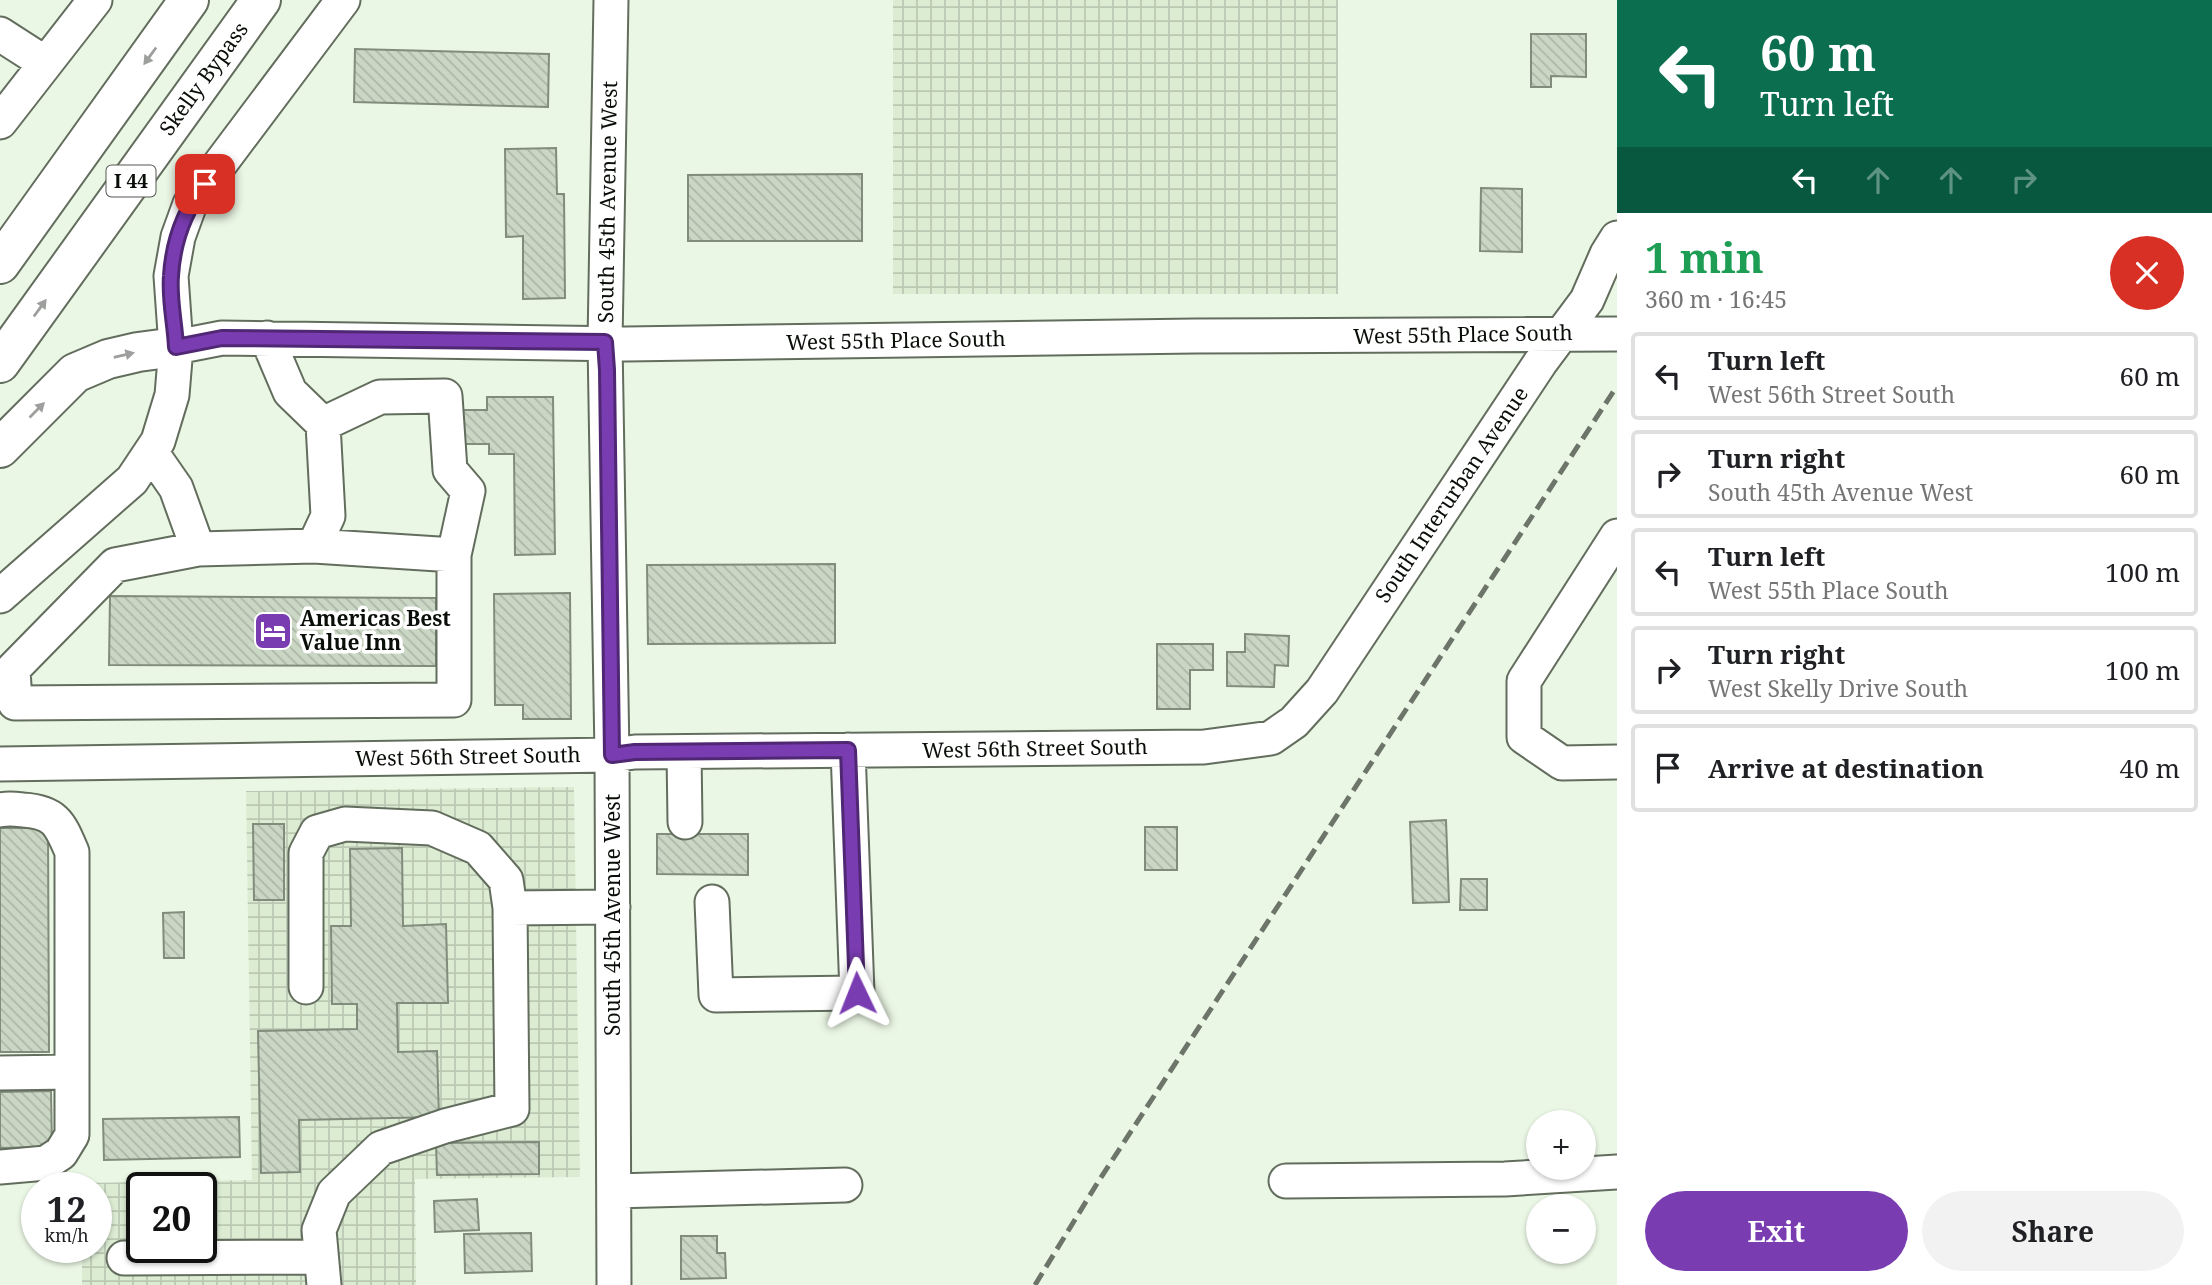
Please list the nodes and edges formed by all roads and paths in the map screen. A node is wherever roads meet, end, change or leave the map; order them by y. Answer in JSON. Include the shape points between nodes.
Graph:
{"nodes":[{"id":1,"x":94,"y":0,"type":"edge"},
{"id":2,"x":189,"y":0,"type":"edge"},
{"id":3,"x":261,"y":0,"type":"edge"},
{"id":4,"x":343,"y":0,"type":"edge"},
{"id":5,"x":611,"y":0,"type":"edge"},
{"id":6,"x":0,"y":34,"type":"edge"},
{"id":7,"x":45,"y":63,"type":"junction"},
{"id":8,"x":0,"y":122,"type":"edge"},
{"id":9,"x":1617,"y":238,"type":"edge"},
{"id":10,"x":0,"y":264,"type":"edge"},
{"id":11,"x":1561,"y":333,"type":"junction"},
{"id":12,"x":1617,"y":334,"type":"edge"},
{"id":13,"x":267,"y":338,"type":"junction"},
{"id":14,"x":605,"y":342,"type":"junction"},
{"id":15,"x":176,"y":347,"type":"junction"},
{"id":16,"x":0,"y":363,"type":"edge"},
{"id":17,"x":323,"y":424,"type":"junction"},
{"id":18,"x":0,"y":447,"type":"edge"},
{"id":19,"x":150,"y":452,"type":"junction"},
{"id":20,"x":1617,"y":536,"type":"edge"},
{"id":21,"x":314,"y":546,"type":"junction"},
{"id":22,"x":198,"y":549,"type":"junction"},
{"id":23,"x":454,"y":555,"type":"junction"},
{"id":24,"x":0,"y":596,"type":"edge"},
{"id":25,"x":1272,"y":738,"type":"joint"},
{"id":26,"x":848,"y":750,"type":"junction"},
{"id":27,"x":684,"y":752,"type":"junction"},
{"id":28,"x":612,"y":755,"type":"junction"},
{"id":29,"x":1617,"y":762,"type":"edge"},
{"id":30,"x":0,"y":764,"type":"edge"},
{"id":31,"x":0,"y":810,"type":"edge"},
{"id":32,"x":685,"y":822,"type":"dead end"},
{"id":33,"x":712,"y":902,"type":"dead end"},
{"id":34,"x":613,"y":907,"type":"junction"},
{"id":35,"x":510,"y":908,"type":"junction"},
{"id":36,"x":306,"y":987,"type":"dead end"},
{"id":37,"x":72,"y":1072,"type":"junction"},
{"id":38,"x":0,"y":1073,"type":"edge"},
{"id":39,"x":0,"y":1167,"type":"edge"},
{"id":40,"x":1617,"y":1172,"type":"edge"},
{"id":41,"x":1286,"y":1181,"type":"dead end"},
{"id":42,"x":845,"y":1185,"type":"dead end"},
{"id":43,"x":614,"y":1191,"type":"junction"},
{"id":44,"x":124,"y":1258,"type":"dead end"},
{"id":45,"x":323,"y":1271,"type":"edge"},
{"id":46,"x":614,"y":1285,"type":"edge"}],
"edges":[{"from":1,"to":7,"type":"street"},
{"from":2,"to":10,"type":"highway","number":"I 44","one_way":true},
{"from":16,"to":3,"type":"highway","name":"Skelly Bypass","number":"I 44","one_way":true},
{"from":4,"to":15,"type":"street","via":[[190,204],[177,237],[171,276]]},
{"from":5,"to":14,"type":"street","name":"South 45th Avenue West"},
{"from":6,"to":7,"type":"street"},
{"from":7,"to":8,"type":"street"},
{"from":9,"to":11,"type":"street","name":"South Interurban Avenue","via":[[1587,300]]},
{"from":11,"to":12,"type":"street","name":"West 55th Place South"},
{"from":11,"to":14,"type":"street","name":"West 55th Place South"},
{"from":11,"to":25,"type":"street","name":"South Interurban Avenue","via":[[1322,691]]},
{"from":13,"to":14,"type":"street","name":"West 55th Place South"},
{"from":13,"to":15,"type":"street","name":"West 55th Place South","via":[[222,338]]},
{"from":13,"to":17,"type":"street","via":[[290,391]]},
{"from":14,"to":28,"type":"street","name":"South 45th Avenue West"},
{"from":18,"to":15,"type":"highway","one_way":true,"via":[[75,373],[108,359]]},
{"from":15,"to":19,"type":"street","via":[[172,394],[158,441]]},
{"from":17,"to":21,"type":"street","via":[[328,516]]},
{"from":17,"to":23,"type":"street","via":[[380,397],[445,396],[450,470],[467,491]]},
{"from":19,"to":22,"type":"street","via":[[176,488]]},
{"from":19,"to":24,"type":"street","via":[[132,480]]},
{"from":20,"to":29,"type":"street","via":[[1524,681],[1524,737],[1562,763]]},
{"from":21,"to":22,"type":"street"},
{"from":21,"to":23,"type":"street"},
{"from":22,"to":23,"type":"street","via":[[115,565],[13,669],[15,703],[454,700]]},
{"from":25,"to":26,"type":"street","name":"West 56th Street South","via":[[1204,747]]},
{"from":26,"to":27,"type":"street","name":"West 56th Street South"},
{"from":26,"to":33,"type":"street","via":[[857,993],[716,995]]},
{"from":27,"to":28,"type":"street","name":"West 56th Street South"},
{"from":27,"to":32,"type":"street"},
{"from":28,"to":30,"type":"street","name":"West 56th Street South"},
{"from":28,"to":34,"type":"street","name":"South 45th Avenue West"},
{"from":31,"to":37,"type":"street","via":[[36,811],[52,817],[72,852]]},
{"from":34,"to":35,"type":"street"},
{"from":34,"to":43,"type":"street","name":"South 45th Avenue West"},
{"from":35,"to":36,"type":"street","via":[[506,880],[478,848],[432,828],[345,824],[317,832],[306,853]]},
{"from":35,"to":45,"type":"street","via":[[512,1110],[381,1148],[334,1193],[319,1230]]},
{"from":37,"to":38,"type":"street"},
{"from":37,"to":39,"type":"street","via":[[72,1135],[61,1153],[46,1163]]},
{"from":40,"to":41,"type":"street","via":[[1505,1179]]},
{"from":42,"to":43,"type":"street"},
{"from":43,"to":46,"type":"street","name":"South 45th Avenue West"},
{"from":44,"to":45,"type":"street"}]}
